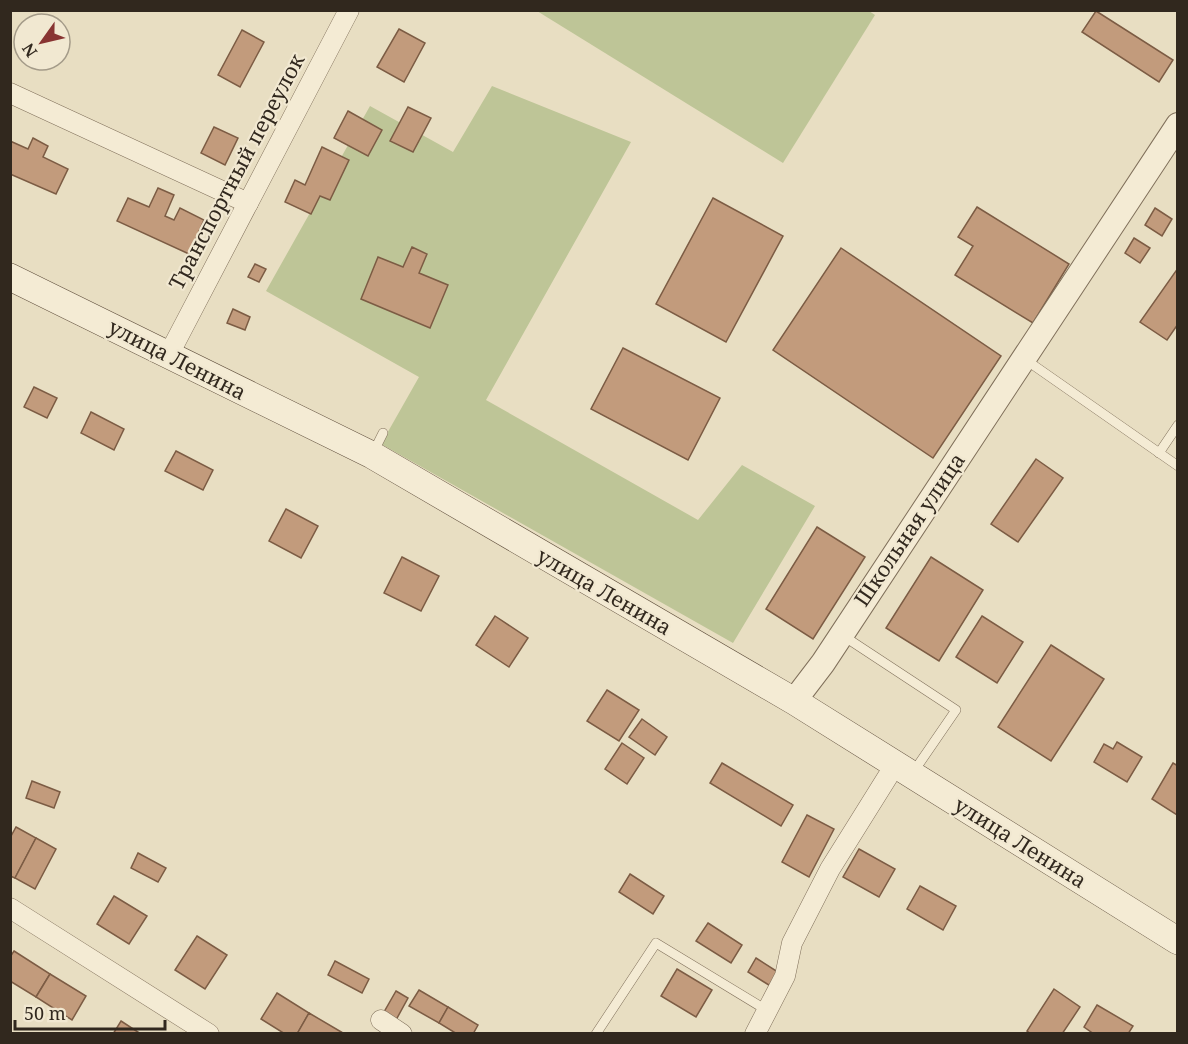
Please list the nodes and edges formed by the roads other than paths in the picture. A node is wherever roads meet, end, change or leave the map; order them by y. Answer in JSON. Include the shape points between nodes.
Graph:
{"nodes":[{"id":1,"x":349,"y":10,"type":"edge"},
{"id":2,"x":10,"y":93,"type":"edge"},
{"id":3,"x":1178,"y":125,"type":"edge"},
{"id":4,"x":248,"y":203,"type":"junction"},
{"id":5,"x":10,"y":278,"type":"edge"},
{"id":6,"x":168,"y":356,"type":"junction"},
{"id":7,"x":1024,"y":358,"type":"junction"},
{"id":8,"x":1178,"y":424,"type":"edge"},
{"id":9,"x":1159,"y":453,"type":"junction"},
{"id":10,"x":1178,"y":466,"type":"edge"},
{"id":11,"x":841,"y":634,"type":"junction"},
{"id":12,"x":794,"y":702,"type":"junction"},
{"id":13,"x":903,"y":770,"type":"junction"},
{"id":14,"x":10,"y":908,"type":"edge"},
{"id":15,"x":1178,"y":941,"type":"edge"},
{"id":16,"x":768,"y":1011,"type":"junction"},
{"id":17,"x":381,"y":1020,"type":"dead end"},
{"id":18,"x":209,"y":1034,"type":"edge"},
{"id":19,"x":402,"y":1034,"type":"edge"},
{"id":20,"x":596,"y":1034,"type":"edge"},
{"id":21,"x":755,"y":1034,"type":"edge"}],
"edges":[{"from":1,"to":4,"type":"street","name":"Транспортный переулок"},
{"from":2,"to":4,"type":"street"},
{"from":3,"to":7,"type":"street","name":"Школьная улица"},
{"from":4,"to":6,"type":"street","name":"Транспортный переулок"},
{"from":5,"to":6,"type":"main road","name":"улица Ленина"},
{"from":6,"to":12,"type":"main road","name":"улица Ленина","via":[[377,444]]},
{"from":7,"to":9,"type":"lane"},
{"from":7,"to":11,"type":"street","name":"Школьная улица"},
{"from":8,"to":9,"type":"lane"},
{"from":9,"to":10,"type":"lane"},
{"from":11,"to":12,"type":"street","name":"Школьная улица"},
{"from":11,"to":13,"type":"lane","via":[[956,710]]},
{"from":12,"to":13,"type":"main road","name":"улица Ленина"},
{"from":13,"to":15,"type":"main road","name":"улица Ленина"},
{"from":13,"to":16,"type":"street","via":[[830,868],[792,943],[784,976]]},
{"from":14,"to":18,"type":"street"},
{"from":16,"to":20,"type":"lane","via":[[656,943]]},
{"from":16,"to":21,"type":"street"},
{"from":17,"to":19,"type":"street"}]}
